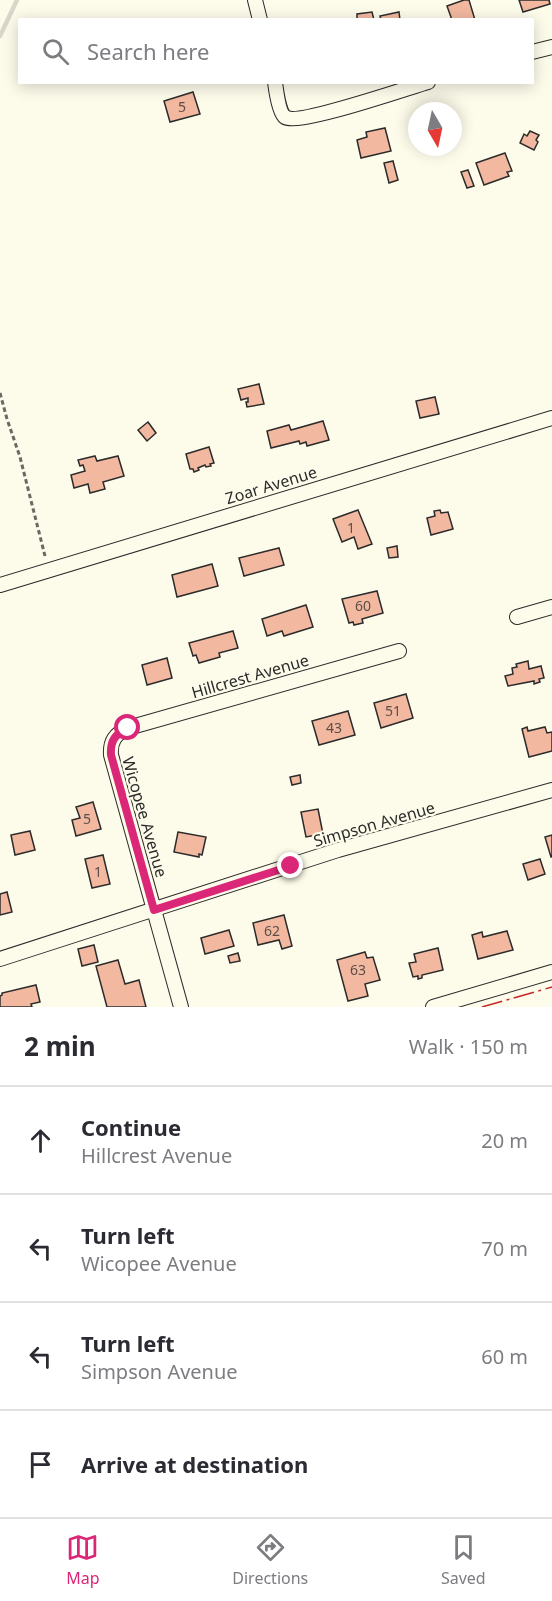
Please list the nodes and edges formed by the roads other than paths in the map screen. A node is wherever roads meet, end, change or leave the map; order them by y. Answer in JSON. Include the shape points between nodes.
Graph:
{"nodes":[{"id":1,"x":255,"y":0,"type":"edge"},
{"id":2,"x":260,"y":18,"type":"edge"},
{"id":3,"x":552,"y":47,"type":"edge"},
{"id":4,"x":534,"y":52,"type":"edge"},
{"id":5,"x":275,"y":84,"type":"edge"},
{"id":6,"x":421,"y":84,"type":"edge"},
{"id":7,"x":552,"y":418,"type":"edge"},
{"id":8,"x":0,"y":585,"type":"edge"},
{"id":9,"x":552,"y":607,"type":"edge"},
{"id":10,"x":517,"y":617,"type":"dead end"},
{"id":11,"x":399,"y":651,"type":"dead end"},
{"id":12,"x":113,"y":739,"type":"joint"},
{"id":13,"x":552,"y":790,"type":"edge"},
{"id":14,"x":154,"y":910,"type":"junction"},
{"id":15,"x":0,"y":959,"type":"edge"},
{"id":16,"x":552,"y":972,"type":"edge"},
{"id":17,"x":182,"y":1007,"type":"edge"},
{"id":18,"x":433,"y":1007,"type":"edge"}],
"edges":[{"from":1,"to":2,"type":"street"},
{"from":3,"to":4,"type":"street"},
{"from":5,"to":6,"type":"street","via":[[282,113],[290,119],[315,116]]},
{"from":7,"to":8,"type":"street","name":"Zoar Avenue"},
{"from":9,"to":10,"type":"street"},
{"from":11,"to":12,"type":"street","name":"Hillcrest Avenue","via":[[128,728]]},
{"from":12,"to":14,"type":"street","name":"Wicopee Avenue","via":[[111,755]]},
{"from":13,"to":14,"type":"street","name":"Simpson Avenue","via":[[338,850]]},
{"from":14,"to":15,"type":"street","name":"Simpson Avenue"},
{"from":14,"to":17,"type":"street","name":"Wicopee Avenue"},
{"from":16,"to":18,"type":"street"}]}
